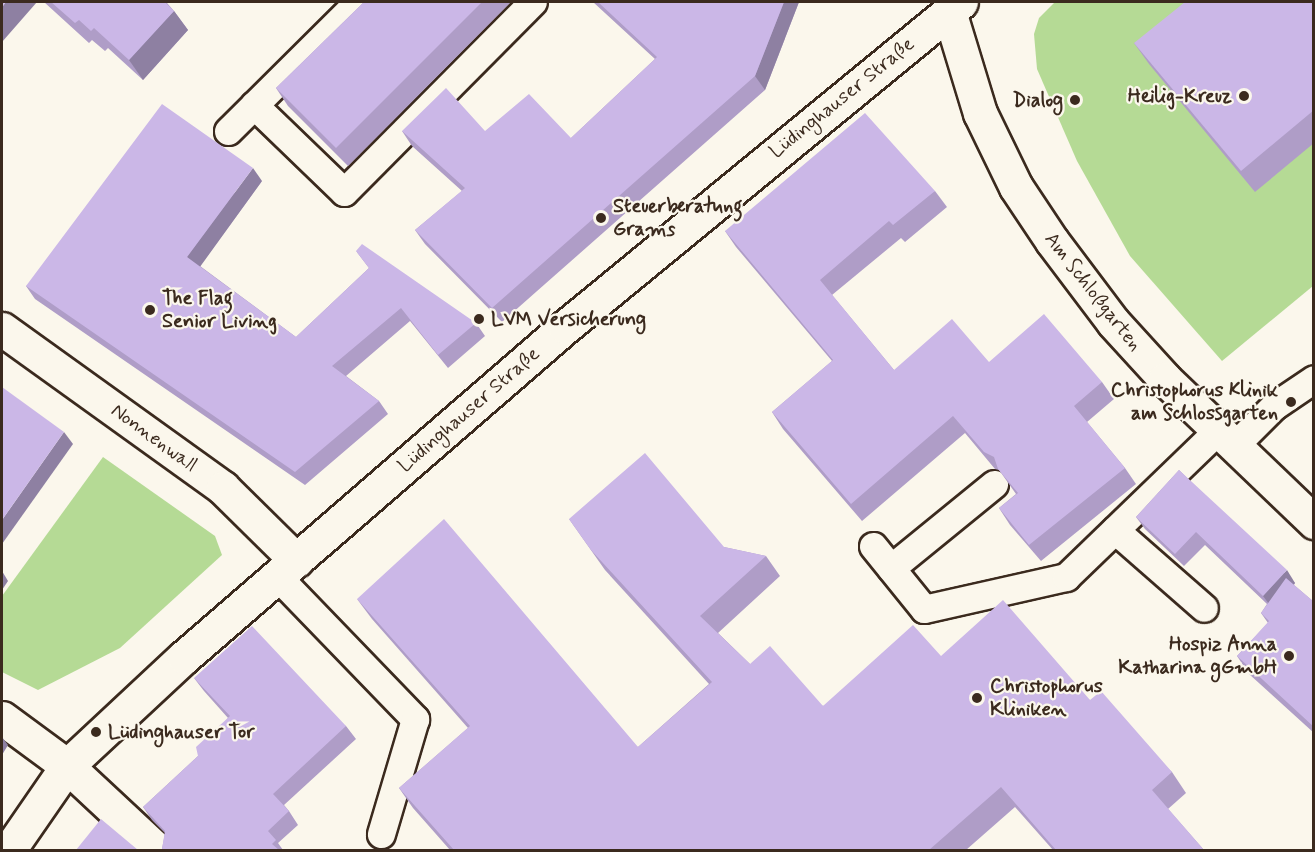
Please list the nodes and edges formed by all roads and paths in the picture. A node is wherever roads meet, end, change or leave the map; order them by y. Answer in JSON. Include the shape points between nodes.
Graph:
{"nodes":[{"id":1,"x":358,"y":2,"type":"edge"},
{"id":2,"x":533,"y":2,"type":"edge"},
{"id":3,"x":952,"y":5,"type":"edge"},
{"id":4,"x":255,"y":105,"type":"junction"},
{"id":5,"x":228,"y":131,"type":"dead end"},
{"id":6,"x":2,"y":329,"type":"edge"},
{"id":7,"x":1314,"y":379,"type":"edge"},
{"id":8,"x":1225,"y":439,"type":"junction"},
{"id":9,"x":994,"y":484,"type":"edge"},
{"id":10,"x":1314,"y":522,"type":"edge"},
{"id":11,"x":1115,"y":530,"type":"junction"},
{"id":12,"x":873,"y":546,"type":"dead end"},
{"id":13,"x":891,"y":567,"type":"junction"},
{"id":14,"x":287,"y":568,"type":"junction"},
{"id":15,"x":1204,"y":608,"type":"dead end"},
{"id":16,"x":2,"y":718,"type":"edge"},
{"id":17,"x":67,"y":766,"type":"junction"},
{"id":18,"x":381,"y":834,"type":"dead end"},
{"id":19,"x":9,"y":850,"type":"edge"},
{"id":20,"x":157,"y":850,"type":"edge"}],
"edges":[{"from":1,"to":4,"type":"lane"},
{"from":2,"to":4,"type":"lane","via":[[344,192]]},
{"from":3,"to":8,"type":"street","name":"Am Schloßgarten","via":[[980,113],[1016,187],[1113,322]]},
{"from":3,"to":14,"type":"street","name":"Lüdinghauser Straße","via":[[582,313]]},
{"from":4,"to":5,"type":"lane"},
{"from":6,"to":14,"type":"street","name":"Nonnenwall","via":[[223,488]]},
{"from":7,"to":8,"type":"lane"},
{"from":8,"to":10,"type":"street","name":"Am Schloßgarten"},
{"from":8,"to":11,"type":"lane"},
{"from":9,"to":13,"type":"lane"},
{"from":11,"to":13,"type":"lane","via":[[1066,577],[924,609]]},
{"from":11,"to":15,"type":"lane"},
{"from":12,"to":13,"type":"lane"},
{"from":14,"to":17,"type":"street","name":"Lüdinghauser Straße"},
{"from":14,"to":18,"type":"lane","via":[[415,719]]},
{"from":16,"to":17,"type":"street"},
{"from":17,"to":19,"type":"street","name":"Lüdinghauser Straße"},
{"from":17,"to":20,"type":"street"}]}
